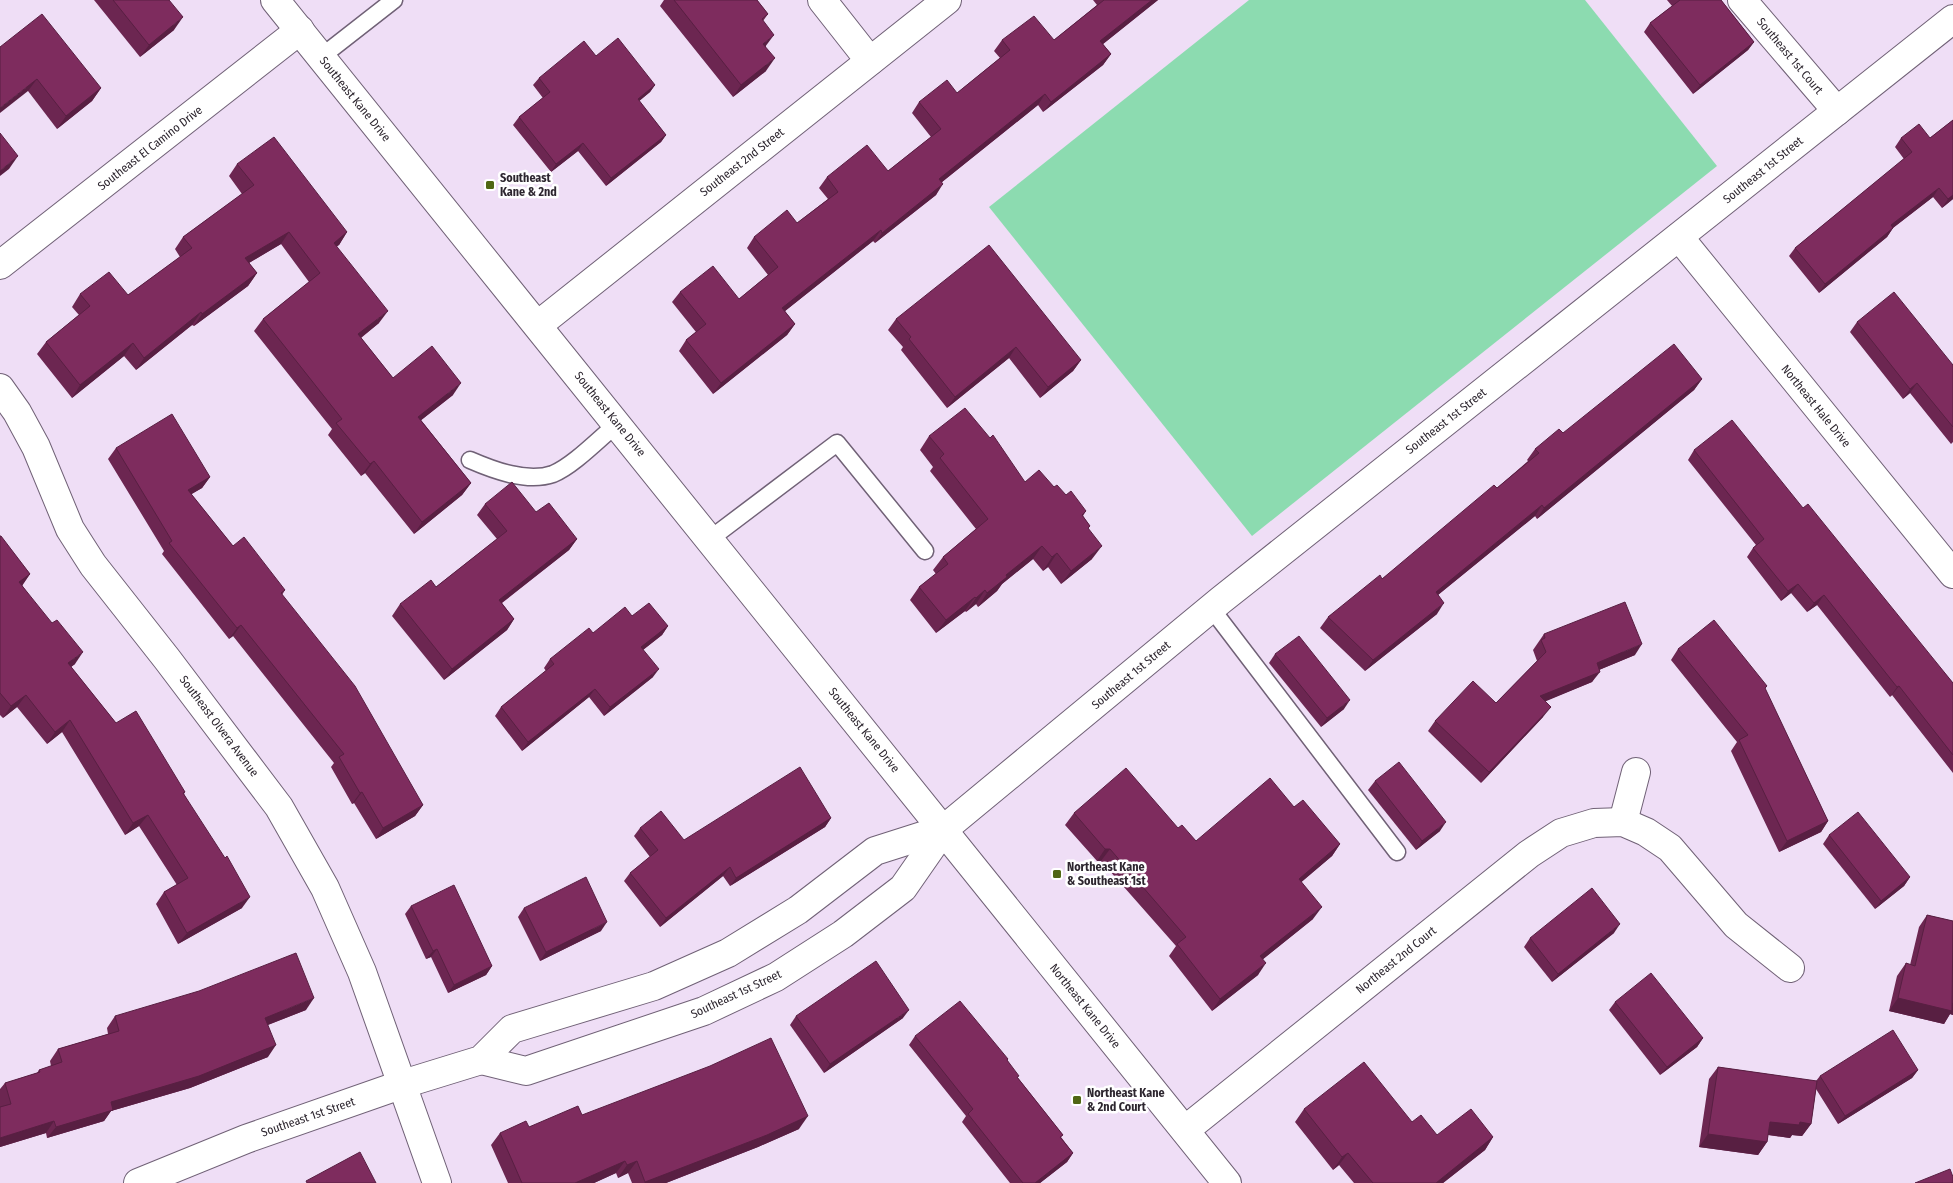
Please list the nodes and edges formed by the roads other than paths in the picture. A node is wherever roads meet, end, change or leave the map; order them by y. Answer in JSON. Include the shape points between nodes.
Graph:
{"nodes":[{"id":1,"x":275,"y":0,"type":"edge"},
{"id":2,"x":394,"y":0,"type":"edge"},
{"id":3,"x":822,"y":0,"type":"edge"},
{"id":4,"x":947,"y":0,"type":"edge"},
{"id":5,"x":1742,"y":0,"type":"edge"},
{"id":6,"x":1953,"y":19,"type":"edge"},
{"id":7,"x":300,"y":30,"type":"junction"},
{"id":8,"x":321,"y":58,"type":"junction"},
{"id":9,"x":870,"y":61,"type":"junction"},
{"id":10,"x":1836,"y":111,"type":"junction"},
{"id":11,"x":1679,"y":237,"type":"junction"},
{"id":12,"x":0,"y":265,"type":"edge"},
{"id":13,"x":538,"y":325,"type":"junction"},
{"id":14,"x":0,"y":388,"type":"edge"},
{"id":15,"x":617,"y":424,"type":"junction"},
{"id":16,"x":470,"y":460,"type":"dead end"},
{"id":17,"x":710,"y":539,"type":"junction"},
{"id":18,"x":925,"y":551,"type":"dead end"},
{"id":19,"x":1953,"y":574,"type":"edge"},
{"id":20,"x":1211,"y":608,"type":"junction"},
{"id":21,"x":1636,"y":772,"type":"dead end"},
{"id":22,"x":1623,"y":822,"type":"junction"},
{"id":23,"x":944,"y":829,"type":"junction"},
{"id":24,"x":1397,"y":852,"type":"dead end"},
{"id":25,"x":1790,"y":968,"type":"dead end"},
{"id":26,"x":481,"y":1060,"type":"junction"},
{"id":27,"x":403,"y":1084,"type":"junction"},
{"id":28,"x":1185,"y":1130,"type":"junction"},
{"id":29,"x":138,"y":1183,"type":"edge"},
{"id":30,"x":437,"y":1183,"type":"edge"},
{"id":31,"x":1227,"y":1183,"type":"edge"}],
"edges":[{"from":1,"to":7,"type":"street","name":"Southeast Kane Drive"},
{"from":2,"to":8,"type":"lane"},
{"from":3,"to":9,"type":"street"},
{"from":4,"to":9,"type":"street","name":"Southeast 2nd Street"},
{"from":5,"to":10,"type":"street","name":"Southeast 1st Court"},
{"from":6,"to":10,"type":"street","name":"Southeast 1st Street"},
{"from":7,"to":8,"type":"street","name":"Southeast Kane Drive"},
{"from":7,"to":12,"type":"street","name":"Southeast El Camino Drive"},
{"from":8,"to":13,"type":"street","name":"Southeast Kane Drive"},
{"from":9,"to":13,"type":"street","name":"Southeast 2nd Street"},
{"from":10,"to":11,"type":"street","name":"Southeast 1st Street"},
{"from":11,"to":19,"type":"street","name":"Northeast Hale Drive"},
{"from":11,"to":20,"type":"street","name":"Southeast 1st Street"},
{"from":13,"to":15,"type":"street","name":"Southeast Kane Drive"},
{"from":14,"to":27,"type":"street","name":"Southeast Olvera Avenue","via":[[36,447],[70,530],[93,565],[279,807],[325,888],[362,972]]},
{"from":15,"to":16,"type":"lane","via":[[567,466],[552,474],[506,474]]},
{"from":15,"to":17,"type":"street","name":"Southeast Kane Drive"},
{"from":17,"to":18,"type":"lane","via":[[836,443]]},
{"from":17,"to":23,"type":"street","name":"Southeast Kane Drive"},
{"from":20,"to":23,"type":"street","name":"Southeast 1st Street"},
{"from":20,"to":24,"type":"lane"},
{"from":21,"to":22,"type":"street"},
{"from":22,"to":25,"type":"street","name":"Northeast 2nd Court","via":[[1670,848],[1736,925]]},
{"from":22,"to":28,"type":"street","name":"Northeast 2nd Court","via":[[1594,823],[1561,833],[1529,854]]},
{"from":23,"to":26,"type":"street","name":"Southeast 1st Street","via":[[875,851],[798,910],[728,952],[654,986],[512,1029]]},
{"from":23,"to":26,"type":"street","name":"Southeast 1st Street","via":[[903,888],[776,978],[704,1012],[526,1071]]},
{"from":23,"to":28,"type":"street","name":"Northeast Kane Drive"},
{"from":26,"to":27,"type":"street","name":"Southeast 1st Street"},
{"from":27,"to":29,"type":"street","name":"Southeast 1st Street","via":[[246,1139]]},
{"from":27,"to":30,"type":"street","name":"Southeast Olvera Avenue"},
{"from":28,"to":31,"type":"street","name":"Northeast Kane Drive"}]}
